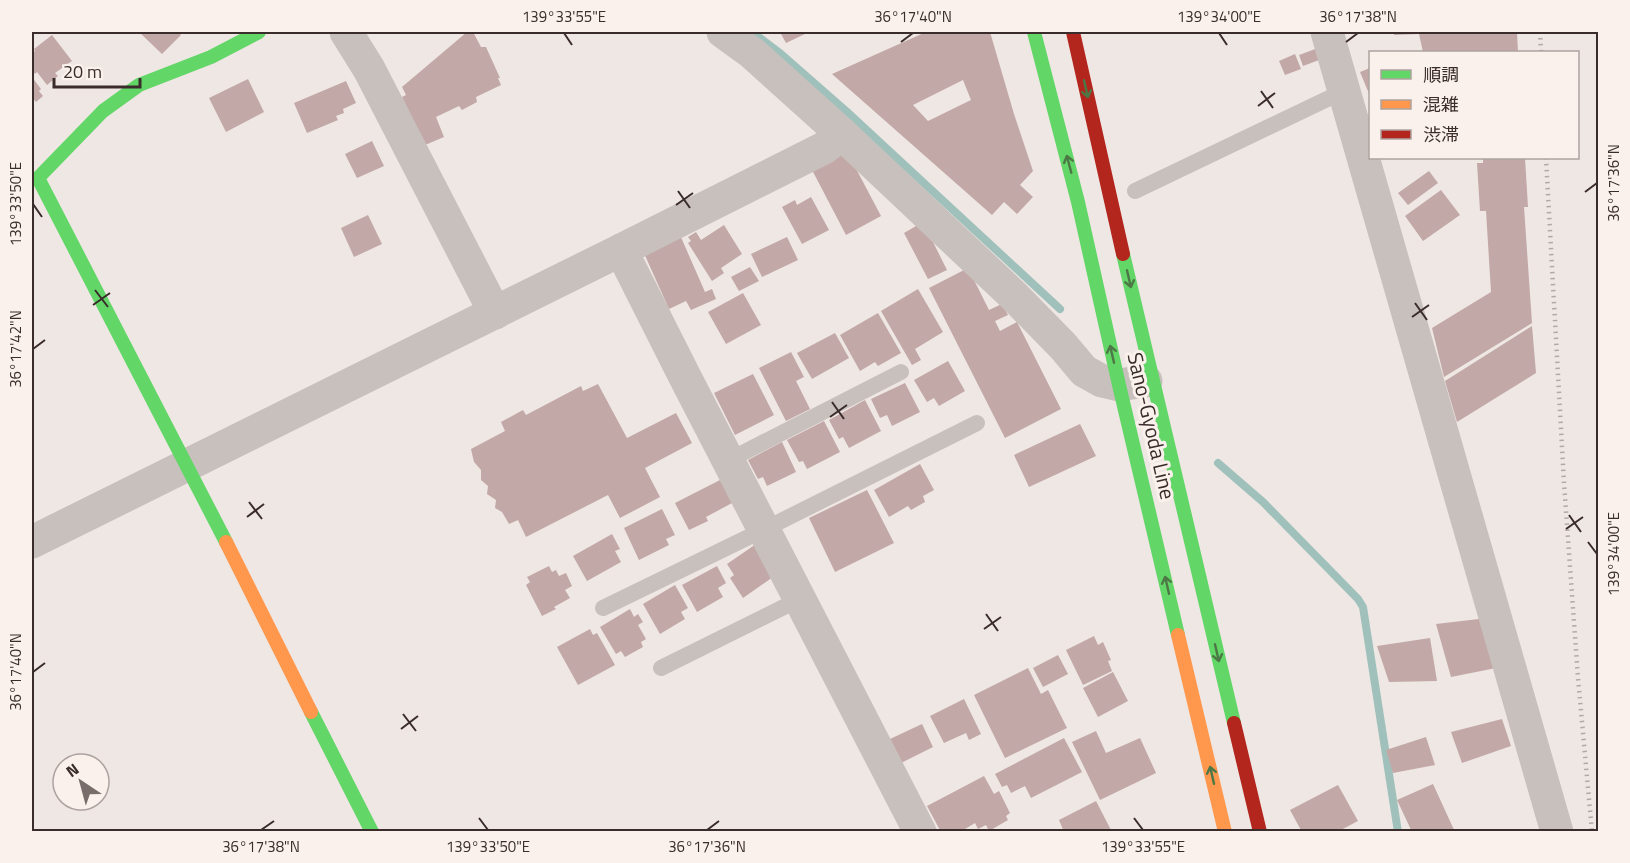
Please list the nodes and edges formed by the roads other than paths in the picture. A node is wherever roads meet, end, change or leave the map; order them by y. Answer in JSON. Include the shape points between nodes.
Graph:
{"nodes":[{"id":1,"x":259,"y":32,"type":"edge"},
{"id":2,"x":346,"y":32,"type":"edge"},
{"id":3,"x":723,"y":32,"type":"edge"},
{"id":4,"x":1034,"y":32,"type":"edge"},
{"id":5,"x":1073,"y":32,"type":"edge"},
{"id":6,"x":1327,"y":32,"type":"edge"},
{"id":7,"x":1344,"y":91,"type":"junction"},
{"id":8,"x":842,"y":134,"type":"junction"},
{"id":9,"x":35,"y":178,"type":"edge"},
{"id":10,"x":1135,"y":190,"type":"dead end"},
{"id":11,"x":621,"y":250,"type":"junction"},
{"id":12,"x":495,"y":313,"type":"junction"},
{"id":13,"x":901,"y":372,"type":"dead end"},
{"id":14,"x":1152,"y":380,"type":"junction"},
{"id":15,"x":1119,"y":385,"type":"junction"},
{"id":16,"x":976,"y":423,"type":"dead end"},
{"id":17,"x":729,"y":460,"type":"junction"},
{"id":18,"x":187,"y":466,"type":"junction"},
{"id":19,"x":765,"y":529,"type":"junction"},
{"id":20,"x":32,"y":542,"type":"edge"},
{"id":21,"x":800,"y":599,"type":"junction"},
{"id":22,"x":603,"y":608,"type":"dead end"},
{"id":23,"x":661,"y":668,"type":"dead end"},
{"id":24,"x":372,"y":831,"type":"edge"},
{"id":25,"x":920,"y":831,"type":"edge"},
{"id":26,"x":1225,"y":831,"type":"edge"},
{"id":27,"x":1260,"y":831,"type":"edge"},
{"id":28,"x":1557,"y":831,"type":"edge"}],
"edges":[{"from":1,"to":9,"type":"main road","via":[[211,57],[139,85],[103,111]]},
{"from":2,"to":12,"type":"street"},
{"from":3,"to":8,"type":"street","via":[[752,52]]},
{"from":15,"to":4,"type":"main road","name":"Sano-Gyoda Line","one_way":true},
{"from":5,"to":14,"type":"main road","name":"Sano-Gyoda Line","one_way":true},
{"from":6,"to":7,"type":"street"},
{"from":7,"to":10,"type":"lane"},
{"from":7,"to":28,"type":"street"},
{"from":8,"to":11,"type":"street","via":[[824,148]]},
{"from":8,"to":15,"type":"street","via":[[1014,296],[1084,370],[1102,381]]},
{"from":9,"to":18,"type":"main road"},
{"from":11,"to":12,"type":"street"},
{"from":11,"to":17,"type":"street"},
{"from":12,"to":18,"type":"street"},
{"from":13,"to":17,"type":"lane"},
{"from":14,"to":15,"type":"street"},
{"from":14,"to":27,"type":"main road","name":"Sano-Gyoda Line","one_way":true},
{"from":26,"to":15,"type":"main road","name":"Sano-Gyoda Line","one_way":true},
{"from":16,"to":19,"type":"lane"},
{"from":17,"to":19,"type":"street"},
{"from":18,"to":20,"type":"street"},
{"from":18,"to":24,"type":"main road"},
{"from":19,"to":21,"type":"street"},
{"from":19,"to":22,"type":"lane"},
{"from":21,"to":23,"type":"lane"},
{"from":21,"to":25,"type":"street"}]}
